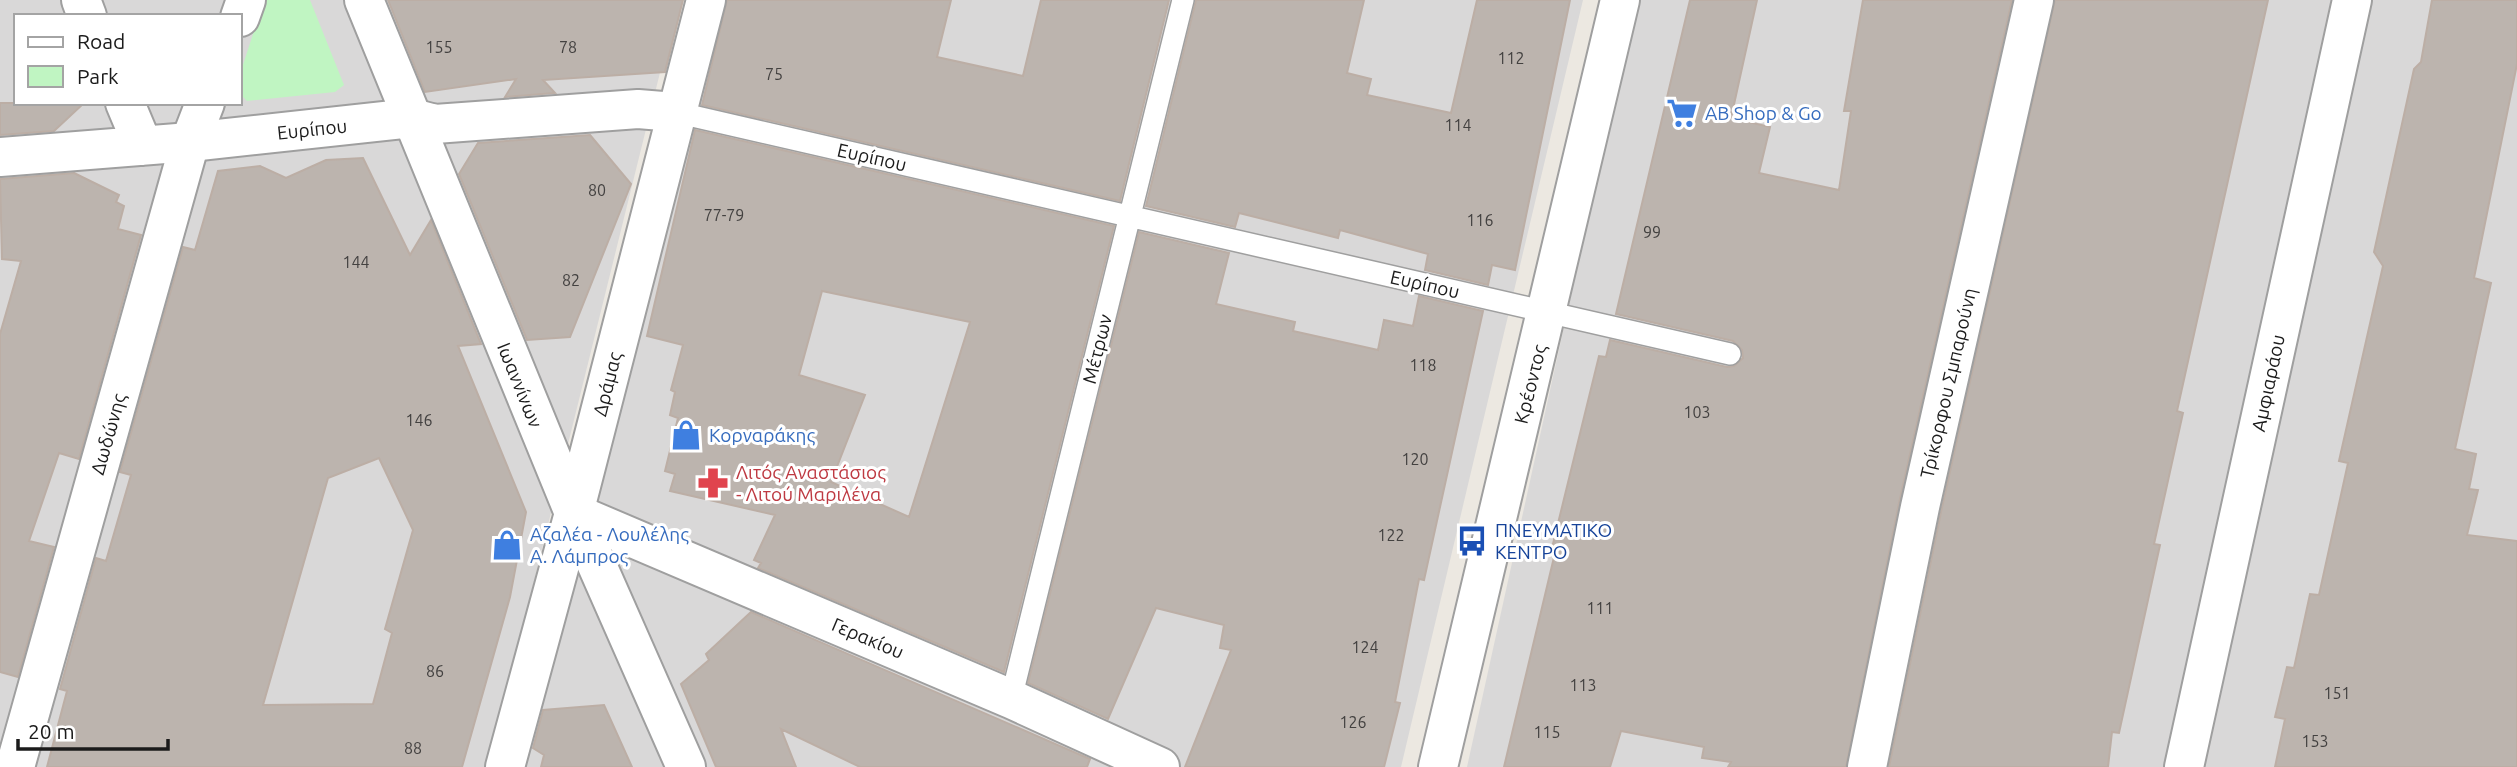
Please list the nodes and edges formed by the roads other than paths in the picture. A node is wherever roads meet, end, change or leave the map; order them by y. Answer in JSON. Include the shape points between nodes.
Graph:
{"nodes":[{"id":1,"x":364,"y":0,"type":"edge"},
{"id":2,"x":706,"y":0,"type":"edge"},
{"id":3,"x":1183,"y":0,"type":"edge"},
{"id":4,"x":1620,"y":0,"type":"edge"},
{"id":5,"x":2034,"y":0,"type":"edge"},
{"id":6,"x":2352,"y":0,"type":"edge"},
{"id":7,"x":126,"y":105,"type":"edge"},
{"id":8,"x":204,"y":105,"type":"edge"},
{"id":9,"x":675,"y":112,"type":"junction"},
{"id":10,"x":412,"y":118,"type":"junction"},
{"id":11,"x":190,"y":142,"type":"junction"},
{"id":12,"x":143,"y":146,"type":"junction"},
{"id":13,"x":0,"y":157,"type":"edge"},
{"id":14,"x":1130,"y":216,"type":"junction"},
{"id":15,"x":1547,"y":312,"type":"junction"},
{"id":16,"x":1730,"y":354,"type":"dead end"},
{"id":17,"x":574,"y":513,"type":"junction"},
{"id":18,"x":1011,"y":699,"type":"junction"},
{"id":19,"x":15,"y":767,"type":"edge"},
{"id":20,"x":505,"y":767,"type":"edge"},
{"id":21,"x":686,"y":767,"type":"edge"},
{"id":22,"x":1160,"y":767,"type":"edge"},
{"id":23,"x":1438,"y":767,"type":"edge"},
{"id":24,"x":1867,"y":767,"type":"edge"},
{"id":25,"x":2184,"y":767,"type":"edge"}],
"edges":[{"from":1,"to":10,"type":"street","name":"Ιωαννίνων"},
{"from":2,"to":9,"type":"street","name":"Δράμας"},
{"from":3,"to":14,"type":"lane","name":"Μέτρων"},
{"from":4,"to":15,"type":"street","name":"Κρέοντος"},
{"from":5,"to":24,"type":"street","name":"Τρίκορφου Σμπαρούνη","via":[[1920,507]]},
{"from":6,"to":25,"type":"street","name":"Αμφιαράου"},
{"from":7,"to":12,"type":"street"},
{"from":8,"to":11,"type":"street","name":"Δωδώνης"},
{"from":9,"to":10,"type":"street","name":"Ευρίπου","via":[[638,109],[435,124]]},
{"from":9,"to":14,"type":"lane","name":"Ευρίπου"},
{"from":9,"to":17,"type":"street","name":"Δράμας"},
{"from":10,"to":11,"type":"street","name":"Ευρίπου"},
{"from":10,"to":17,"type":"street","name":"Ιωαννίνων"},
{"from":11,"to":12,"type":"street","name":"Ευρίπου"},
{"from":11,"to":19,"type":"street","name":"Δωδώνης"},
{"from":12,"to":13,"type":"street","name":"Ευρίπου"},
{"from":14,"to":15,"type":"lane","name":"Ευρίπου"},
{"from":14,"to":18,"type":"lane","name":"Μέτρων"},
{"from":15,"to":16,"type":"lane","name":"Ευρίπου"},
{"from":15,"to":23,"type":"street","name":"Κρέοντος"},
{"from":17,"to":18,"type":"street","name":"Γερακίου"},
{"from":17,"to":20,"type":"street","name":"Δράμας"},
{"from":17,"to":21,"type":"street","name":"Ιωαννίνων"},
{"from":18,"to":22,"type":"street","name":"Γερακίου"}]}
